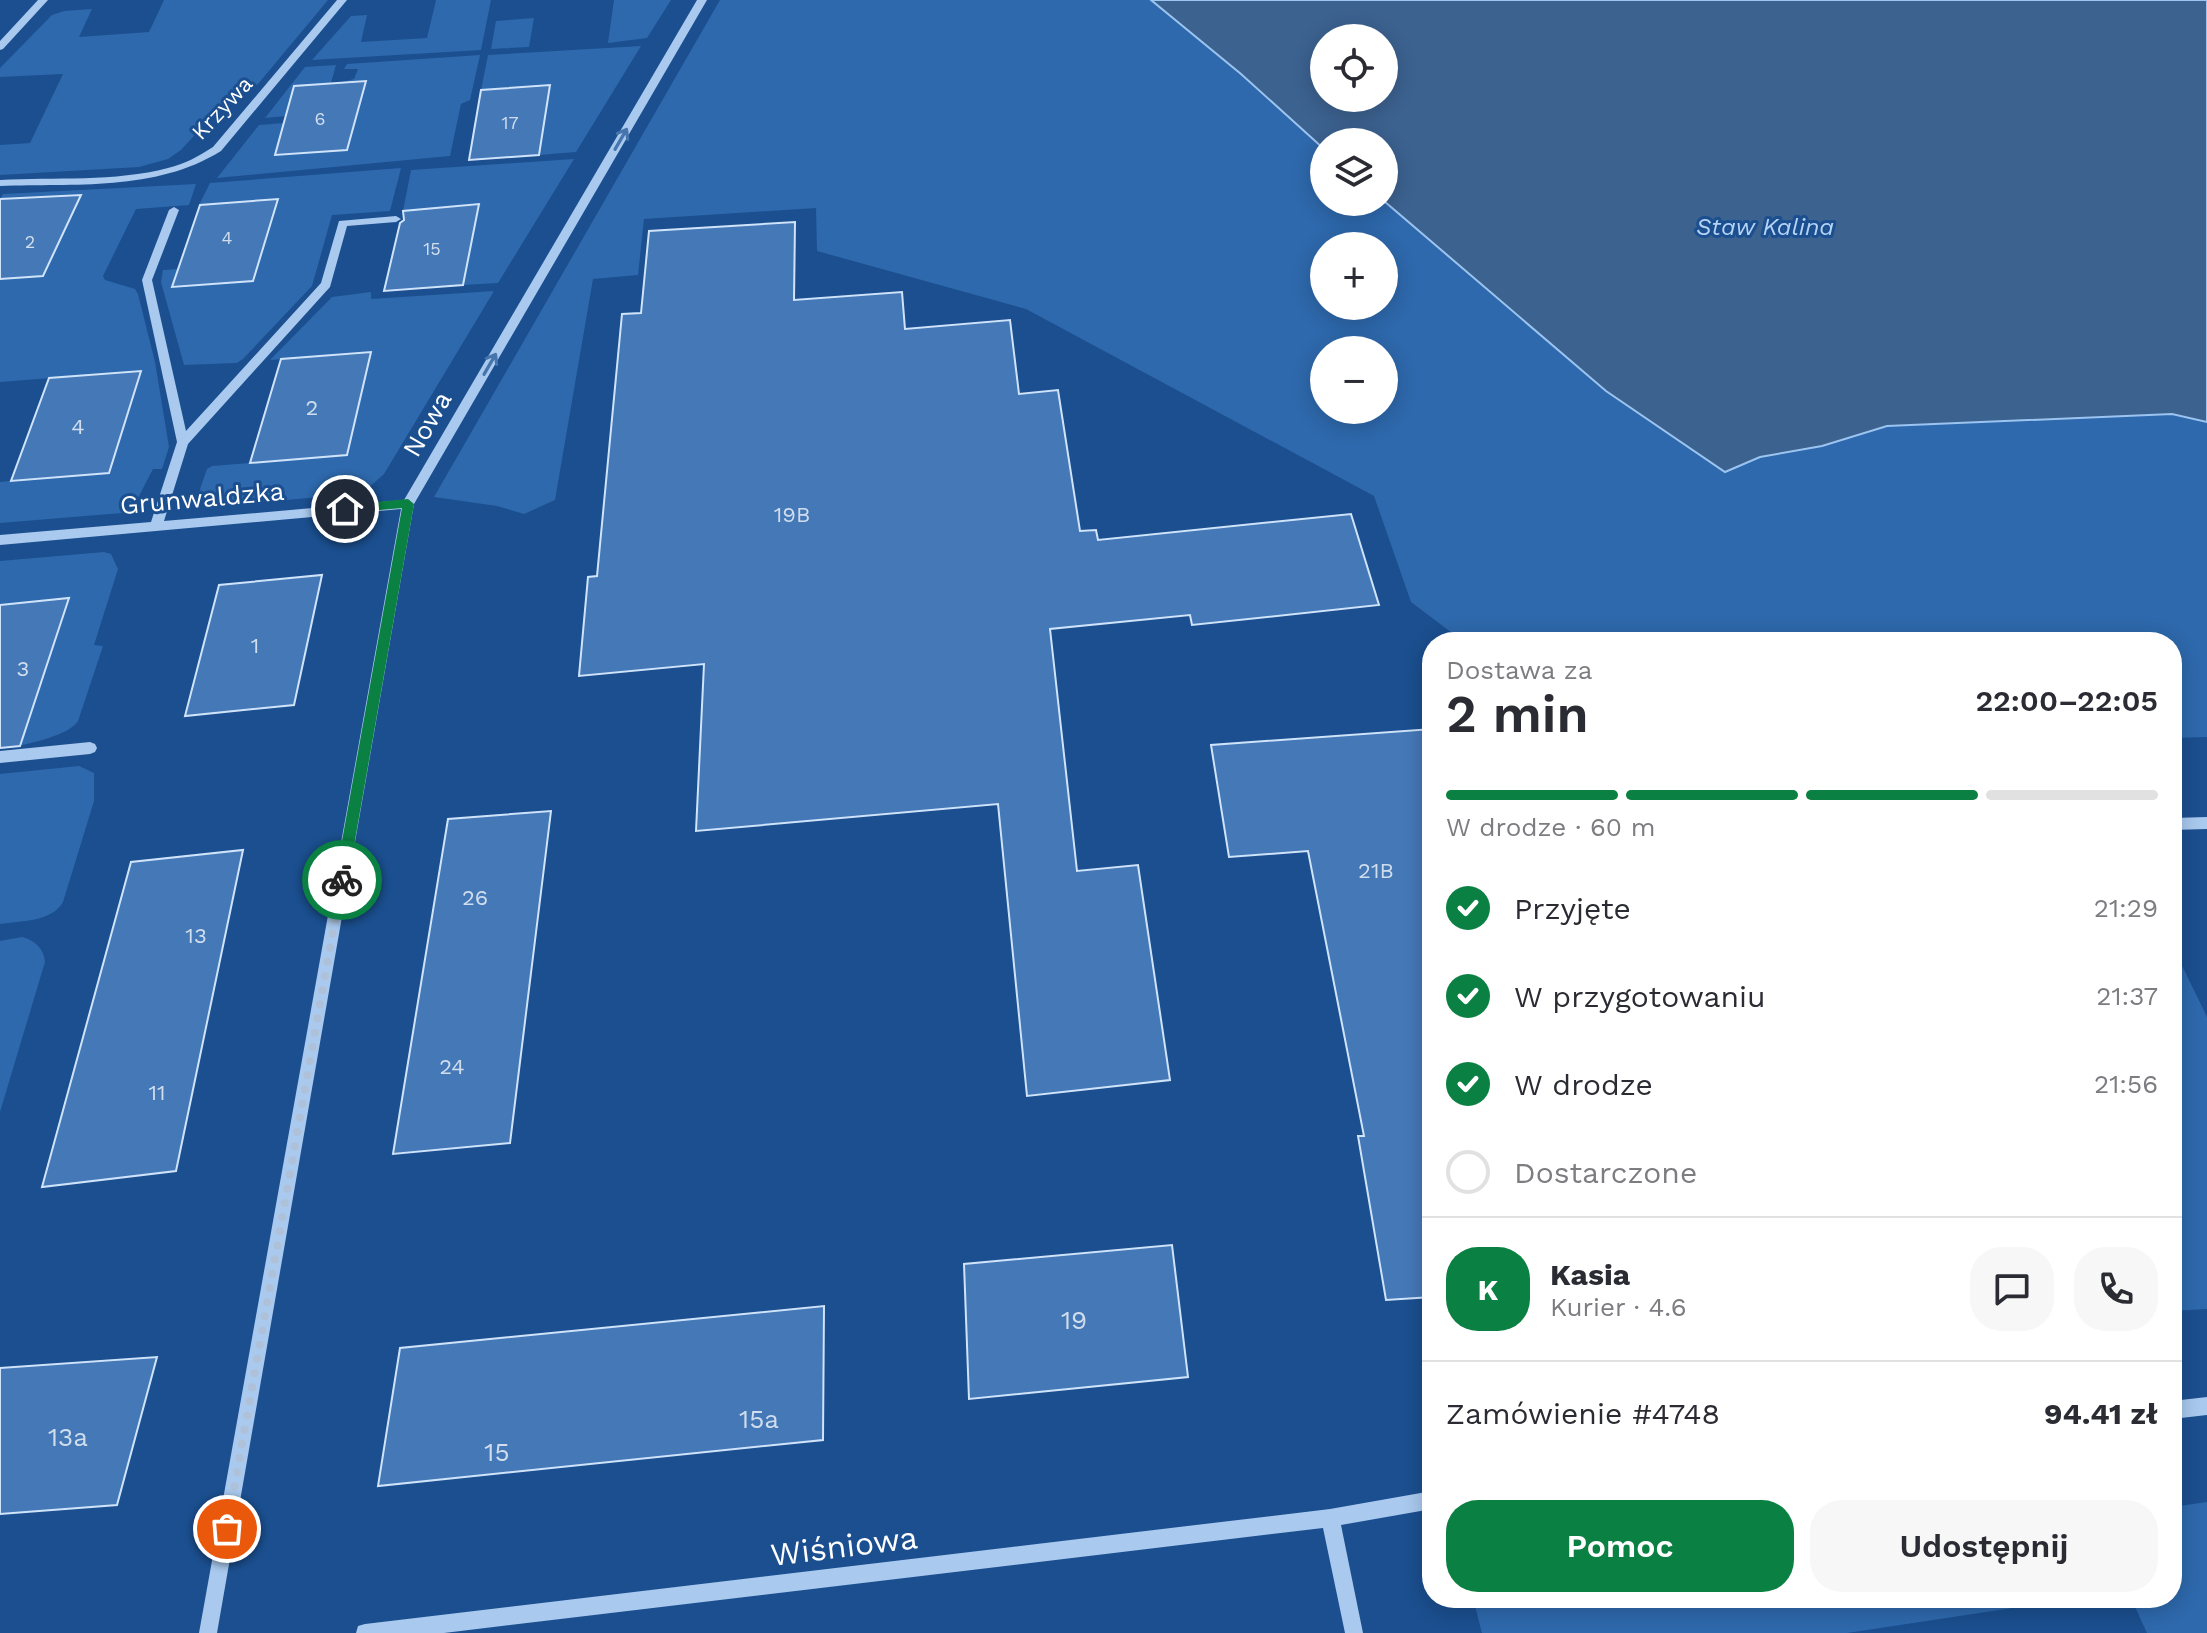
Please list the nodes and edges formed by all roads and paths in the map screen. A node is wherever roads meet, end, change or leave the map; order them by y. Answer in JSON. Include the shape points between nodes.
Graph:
{"nodes":[{"id":1,"x":43,"y":0,"type":"edge"},
{"id":2,"x":342,"y":0,"type":"edge"},
{"id":3,"x":702,"y":0,"type":"edge"},
{"id":4,"x":0,"y":47,"type":"edge"},
{"id":5,"x":0,"y":183,"type":"edge"},
{"id":6,"x":174,"y":210,"type":"dead end"},
{"id":7,"x":396,"y":219,"type":"dead end"},
{"id":8,"x":183,"y":442,"type":"junction"},
{"id":9,"x":408,"y":504,"type":"junction"},
{"id":10,"x":156,"y":526,"type":"junction"},
{"id":11,"x":0,"y":540,"type":"edge"},
{"id":12,"x":90,"y":748,"type":"dead end"},
{"id":13,"x":0,"y":757,"type":"edge"},
{"id":14,"x":2207,"y":823,"type":"edge"},
{"id":15,"x":2182,"y":824,"type":"edge"},
{"id":16,"x":2207,"y":1406,"type":"edge"},
{"id":17,"x":2182,"y":1409,"type":"edge"},
{"id":18,"x":1422,"y":1502,"type":"edge"},
{"id":19,"x":1330,"y":1518,"type":"junction"},
{"id":20,"x":208,"y":1633,"type":"edge"},
{"id":21,"x":365,"y":1633,"type":"edge"},
{"id":22,"x":1354,"y":1633,"type":"edge"}],
"edges":[{"from":1,"to":4,"type":"street"},
{"from":2,"to":5,"type":"street","name":"Krzywa","via":[[217,149],[192,164],[139,176]]},
{"from":9,"to":3,"type":"street","name":"Nowa","one_way":true},
{"from":6,"to":8,"type":"street","via":[[147,280]]},
{"from":7,"to":8,"type":"street","via":[[343,223],[326,284]]},
{"from":8,"to":10,"type":"street"},
{"from":9,"to":10,"type":"street","name":"Grunwaldzka"},
{"from":9,"to":20,"type":"street","name":"Nowa"},
{"from":10,"to":11,"type":"street","name":"Grunwaldzka"},
{"from":12,"to":13,"type":"street"},
{"from":14,"to":15,"type":"street"},
{"from":16,"to":17,"type":"street"},
{"from":18,"to":19,"type":"street","name":"Wiśniowa"},
{"from":19,"to":21,"type":"street","name":"Wiśniowa"},
{"from":19,"to":22,"type":"street"}]}
